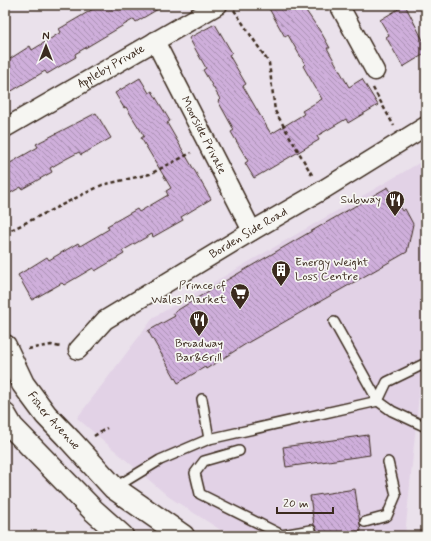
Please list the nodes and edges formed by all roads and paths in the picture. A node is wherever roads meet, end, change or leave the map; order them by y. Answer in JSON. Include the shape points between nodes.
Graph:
{"nodes":[{"id":1,"x":218,"y":5,"type":"edge"},
{"id":2,"x":231,"y":5,"type":"edge"},
{"id":3,"x":339,"y":5,"type":"edge"},
{"id":4,"x":155,"y":41,"type":"junction"},
{"id":5,"x":372,"y":77,"type":"joint"},
{"id":6,"x":426,"y":126,"type":"edge"},
{"id":7,"x":5,"y":128,"type":"edge"},
{"id":8,"x":401,"y":140,"type":"junction"},
{"id":9,"x":208,"y":144,"type":"junction"},
{"id":10,"x":321,"y":191,"type":"junction"},
{"id":11,"x":252,"y":231,"type":"junction"},
{"id":12,"x":5,"y":233,"type":"edge"},
{"id":13,"x":334,"y":322,"type":"dead end"},
{"id":14,"x":15,"y":348,"type":"edge"},
{"id":15,"x":78,"y":350,"type":"joint"},
{"id":16,"x":426,"y":363,"type":"edge"},
{"id":17,"x":202,"y":399,"type":"dead end"},
{"id":18,"x":378,"y":401,"type":"junction"},
{"id":19,"x":5,"y":415,"type":"edge"},
{"id":20,"x":426,"y":427,"type":"edge"},
{"id":21,"x":209,"y":438,"type":"junction"},
{"id":22,"x":239,"y":451,"type":"dead end"},
{"id":23,"x":388,"y":462,"type":"dead end"},
{"id":24,"x":114,"y":488,"type":"junction"},
{"id":25,"x":93,"y":510,"type":"junction"},
{"id":26,"x":365,"y":522,"type":"dead end"},
{"id":27,"x":311,"y":530,"type":"dead end"},
{"id":28,"x":122,"y":536,"type":"edge"},
{"id":29,"x":183,"y":536,"type":"edge"}],
"edges":[{"from":1,"to":4,"type":"street","name":"Appleby Private"},
{"from":2,"to":10,"type":"path","via":[[269,63],[275,111]]},
{"from":3,"to":5,"type":"street"},
{"from":4,"to":7,"type":"street","name":"Appleby Private"},
{"from":4,"to":9,"type":"street","name":"Moorside Private"},
{"from":5,"to":8,"type":"path"},
{"from":6,"to":8,"type":"street","name":"Borden Side Road"},
{"from":8,"to":10,"type":"street","name":"Borden Side Road"},
{"from":9,"to":11,"type":"street","name":"Moorside Private"},
{"from":9,"to":12,"type":"path","via":[[150,174],[102,185]]},
{"from":10,"to":11,"type":"street","name":"Borden Side Road"},
{"from":11,"to":15,"type":"street","name":"Borden Side Road","via":[[105,320]]},
{"from":13,"to":18,"type":"lane"},
{"from":14,"to":15,"type":"path","via":[[51,345]]},
{"from":14,"to":24,"type":"main road","name":"Fisher Avenue","via":[[23,384],[46,415]]},
{"from":16,"to":18,"type":"lane","via":[[387,382]]},
{"from":17,"to":21,"type":"lane"},
{"from":18,"to":20,"type":"lane","via":[[392,411]]},
{"from":18,"to":21,"type":"lane"},
{"from":19,"to":25,"type":"main road","via":[[12,427]]},
{"from":21,"to":24,"type":"lane","via":[[160,460]]},
{"from":22,"to":27,"type":"lane","via":[[204,461],[195,473],[200,494],[282,535]]},
{"from":23,"to":26,"type":"lane","via":[[396,495],[388,516]]},
{"from":24,"to":25,"type":"main road"},
{"from":24,"to":29,"type":"main road","name":"Fisher Avenue"},
{"from":25,"to":28,"type":"main road"}]}
